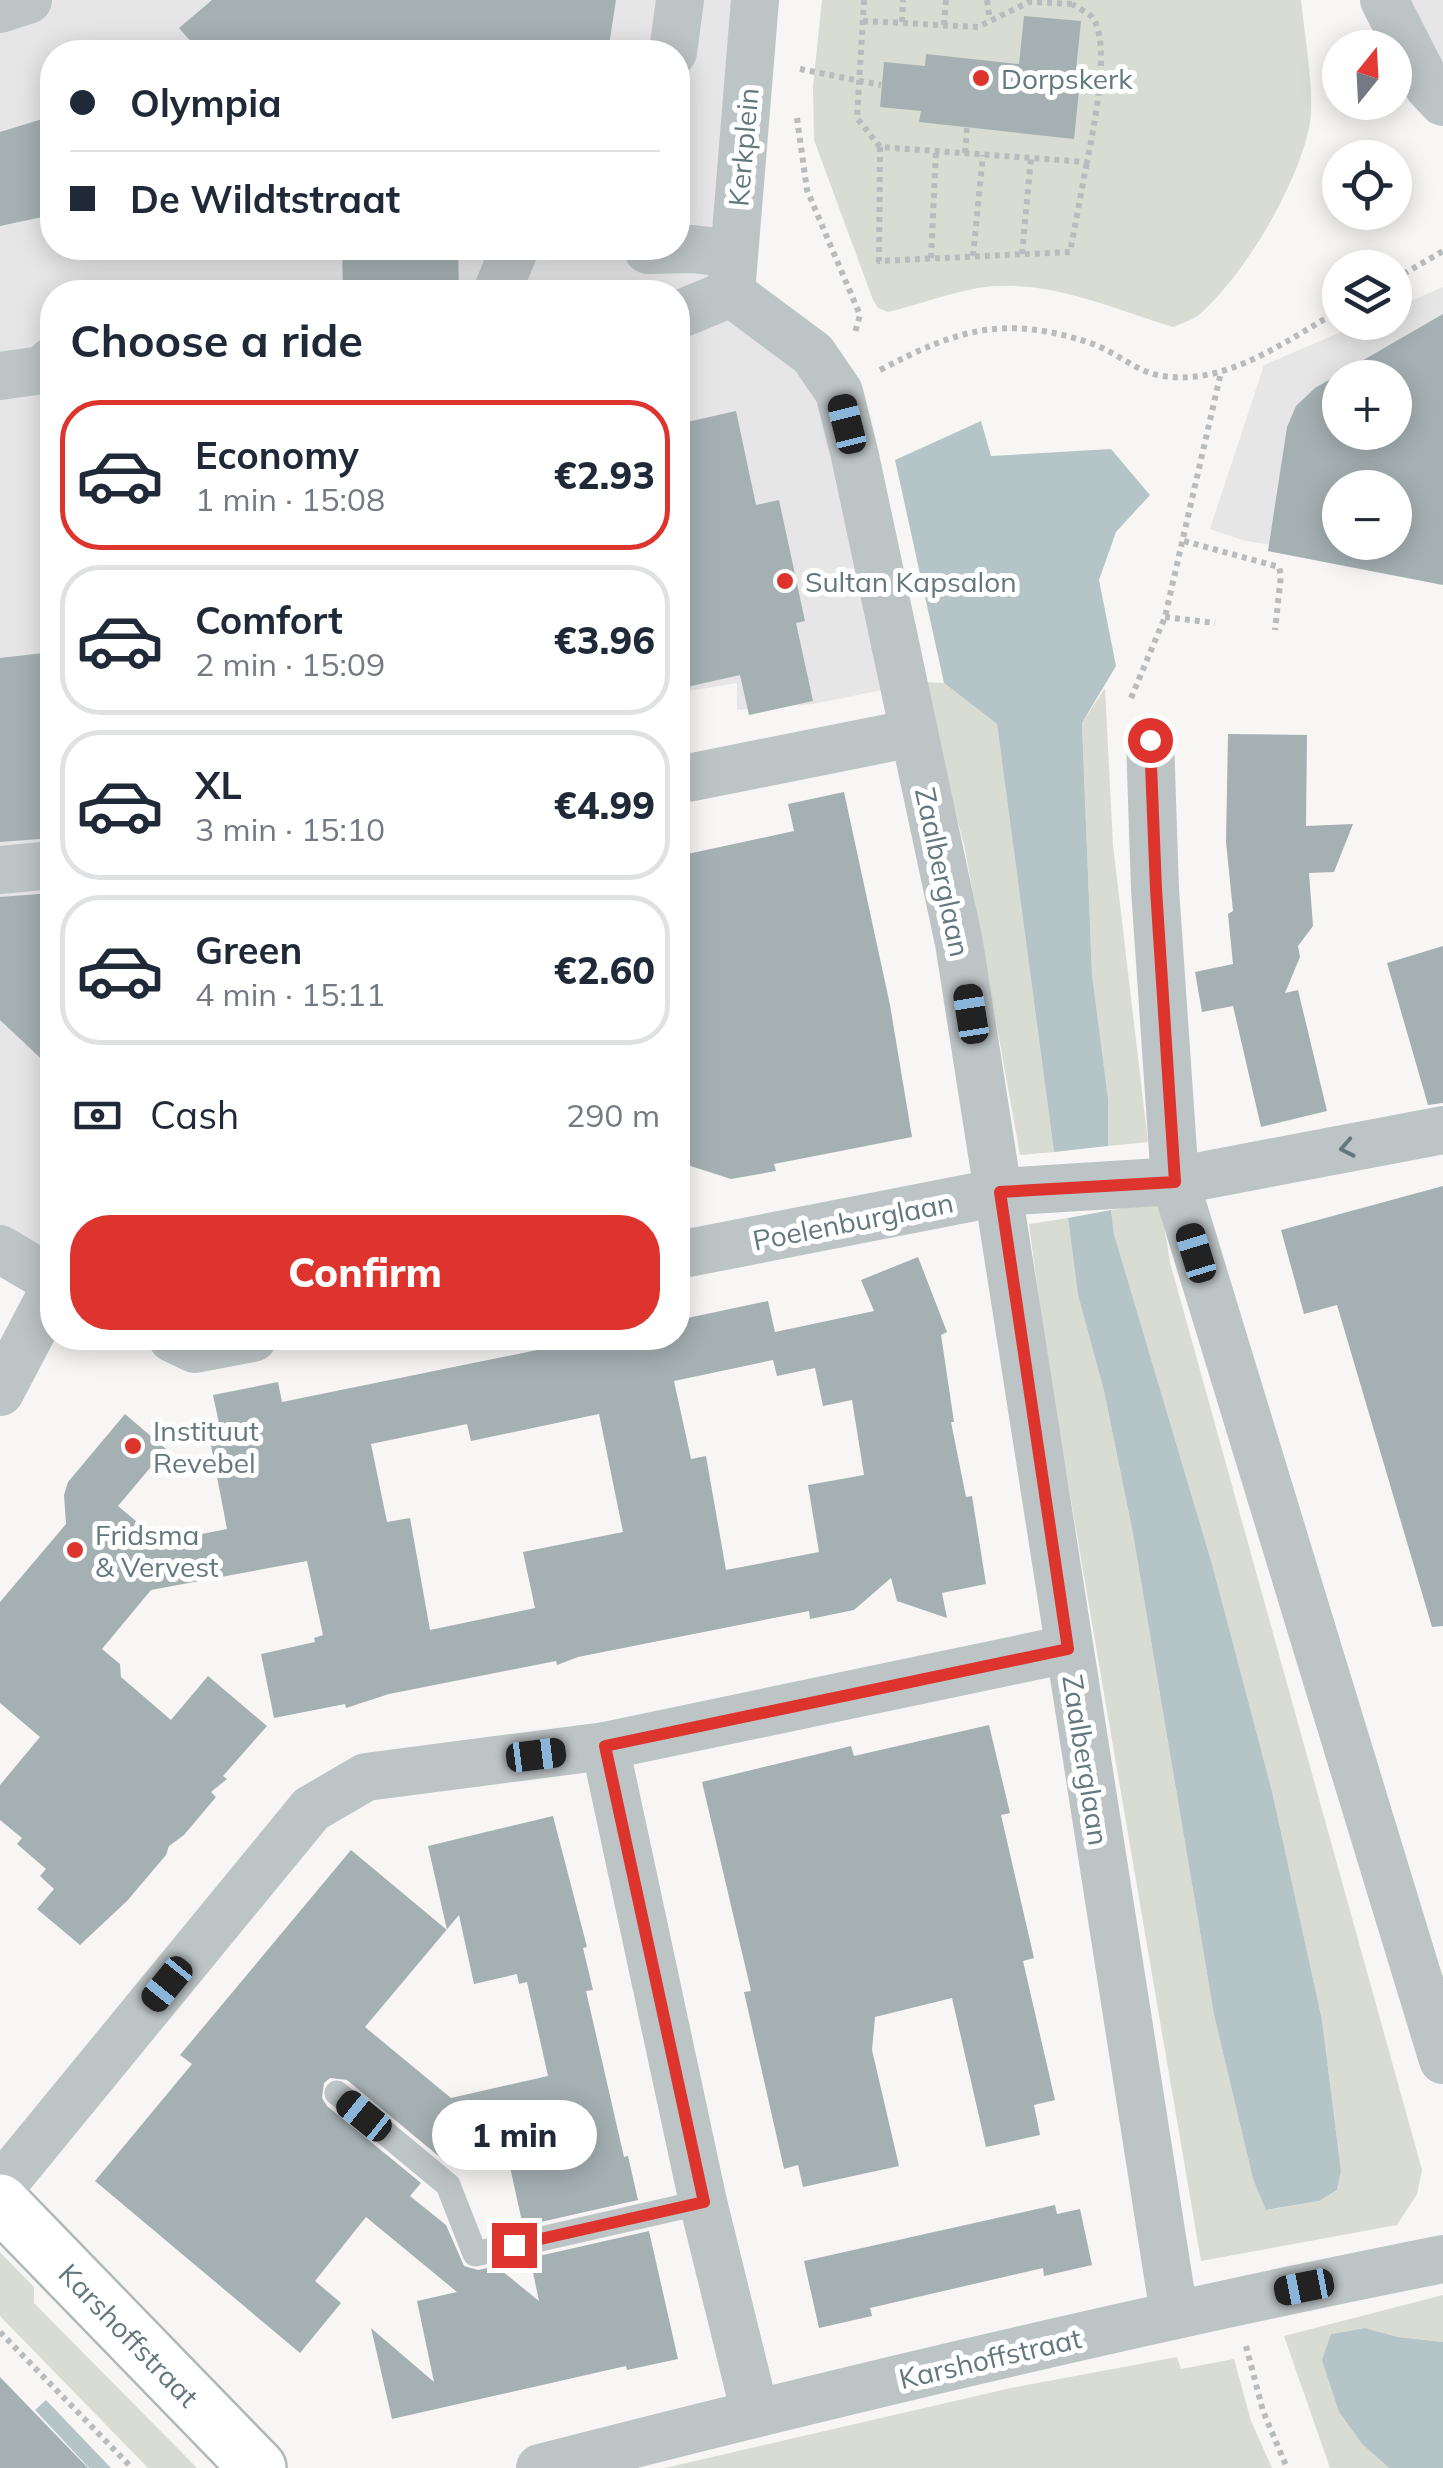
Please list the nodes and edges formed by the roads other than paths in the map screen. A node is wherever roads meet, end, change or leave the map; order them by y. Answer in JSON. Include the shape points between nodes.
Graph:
{"nodes":[{"id":1,"x":28,"y":0,"type":"edge"},
{"id":2,"x":680,"y":0,"type":"edge"},
{"id":3,"x":755,"y":0,"type":"edge"},
{"id":4,"x":1384,"y":0,"type":"edge"},
{"id":5,"x":0,"y":9,"type":"edge"},
{"id":6,"x":675,"y":40,"type":"edge"},
{"id":7,"x":1443,"y":102,"type":"edge"},
{"id":8,"x":690,"y":249,"type":"edge"},
{"id":9,"x":732,"y":273,"type":"junction"},
{"id":10,"x":690,"y":306,"type":"edge"},
{"id":11,"x":40,"y":370,"type":"edge"},
{"id":12,"x":0,"y":376,"type":"edge"},
{"id":13,"x":913,"y":733,"type":"junction"},
{"id":14,"x":1150,"y":740,"type":"road end"},
{"id":15,"x":690,"y":778,"type":"edge"},
{"id":16,"x":40,"y":866,"type":"edge"},
{"id":17,"x":0,"y":870,"type":"edge"},
{"id":18,"x":1443,"y":1130,"type":"edge"},
{"id":19,"x":1175,"y":1182,"type":"junction"},
{"id":20,"x":1000,"y":1192,"type":"junction"},
{"id":21,"x":0,"y":1248,"type":"edge"},
{"id":22,"x":690,"y":1253,"type":"edge"},
{"id":23,"x":40,"y":1273,"type":"edge"},
{"id":24,"x":40,"y":1316,"type":"edge"},
{"id":25,"x":0,"y":1392,"type":"edge"},
{"id":26,"x":1068,"y":1649,"type":"junction"},
{"id":27,"x":605,"y":1746,"type":"junction"},
{"id":28,"x":1443,"y":2060,"type":"edge"},
{"id":29,"x":337,"y":2094,"type":"dead end"},
{"id":30,"x":0,"y":2188,"type":"edge"},
{"id":31,"x":0,"y":2202,"type":"edge"},
{"id":32,"x":704,"y":2202,"type":"junction"},
{"id":33,"x":1443,"y":2259,"type":"edge"},
{"id":34,"x":1174,"y":2314,"type":"junction"},
{"id":35,"x":755,"y":2413,"type":"junction"},
{"id":36,"x":258,"y":2468,"type":"edge"},
{"id":37,"x":540,"y":2468,"type":"edge"}],
"edges":[{"from":1,"to":5,"type":"street"},
{"from":2,"to":6,"type":"street"},
{"from":3,"to":9,"type":"street","name":"Kerkplein"},
{"from":4,"to":7,"type":"street"},
{"from":8,"to":9,"type":"street"},
{"from":9,"to":10,"type":"street"},
{"from":9,"to":13,"type":"street","name":"Zaalberglaan","via":[[813,354],[839,392]]},
{"from":11,"to":12,"type":"street"},
{"from":13,"to":15,"type":"street"},
{"from":13,"to":20,"type":"street","name":"Zaalberglaan","via":[[959,943]]},
{"from":14,"to":19,"type":"street"},
{"from":16,"to":17,"type":"street"},
{"from":18,"to":19,"type":"street","name":"Poelenburglaan","one_way":true},
{"from":19,"to":20,"type":"street","name":"Poelenburglaan"},
{"from":19,"to":28,"type":"street"},
{"from":20,"to":22,"type":"street","name":"Poelenburglaan"},
{"from":20,"to":26,"type":"street","name":"Zaalberglaan"},
{"from":21,"to":23,"type":"street"},
{"from":24,"to":25,"type":"street"},
{"from":26,"to":27,"type":"street"},
{"from":26,"to":34,"type":"street","name":"Zaalberglaan"},
{"from":27,"to":30,"type":"street","via":[[366,1778],[311,1809]]},
{"from":27,"to":32,"type":"street"},
{"from":29,"to":32,"type":"lane","via":[[448,2185],[475,2254]]},
{"from":31,"to":36,"type":"street","name":"Karshoffstraat"},
{"from":32,"to":35,"type":"street"},
{"from":33,"to":34,"type":"street","name":"Karshoffstraat"},
{"from":34,"to":35,"type":"street","name":"Karshoffstraat"},
{"from":35,"to":37,"type":"street","name":"Karshoffstraat"}]}
